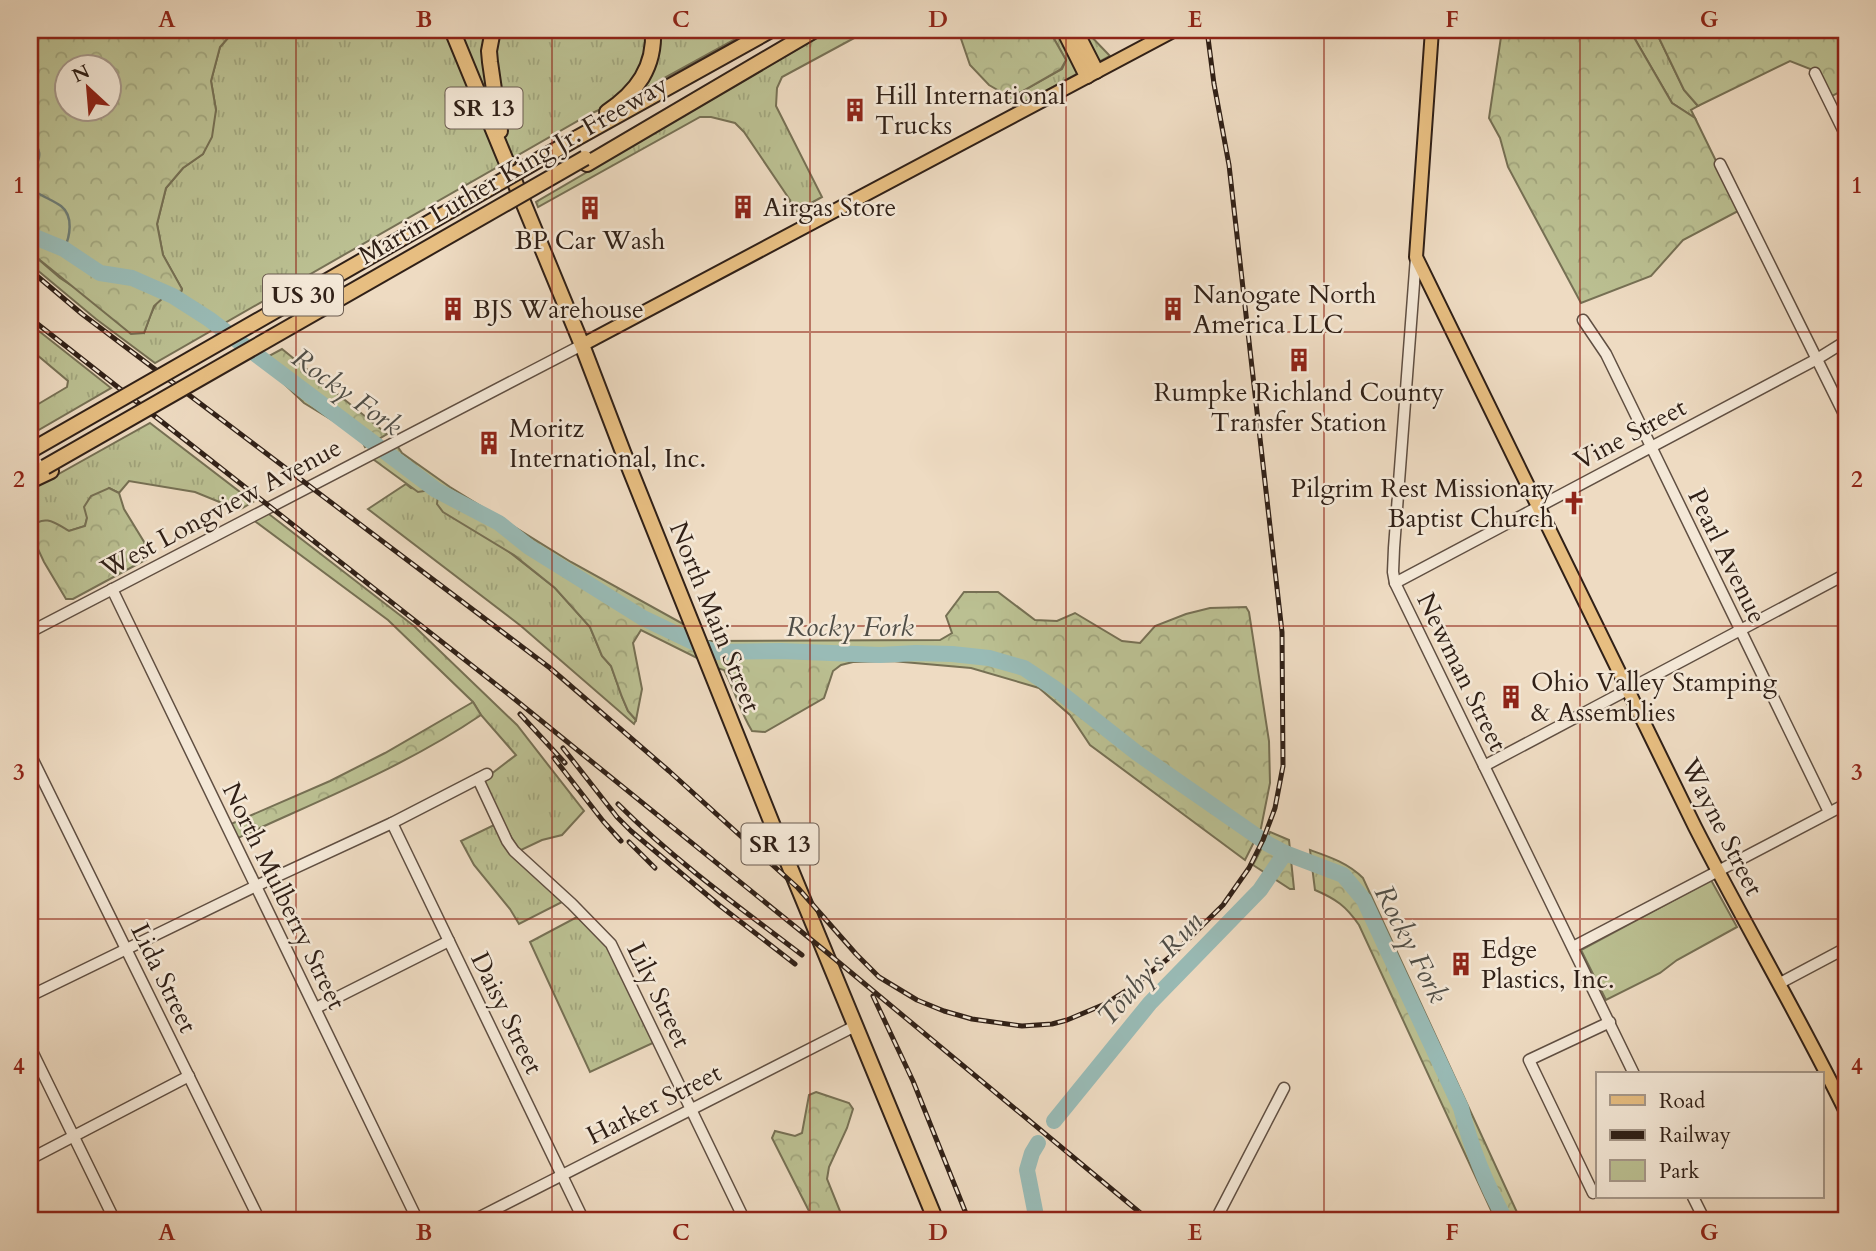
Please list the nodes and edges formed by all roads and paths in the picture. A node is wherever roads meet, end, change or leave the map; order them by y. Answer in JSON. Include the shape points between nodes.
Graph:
{"nodes":[{"id":1,"x":452,"y":30,"type":"edge"},
{"id":2,"x":493,"y":30,"type":"edge"},
{"id":3,"x":653,"y":30,"type":"edge"},
{"id":4,"x":771,"y":30,"type":"edge"},
{"id":5,"x":801,"y":30,"type":"edge"},
{"id":6,"x":815,"y":30,"type":"edge"},
{"id":7,"x":1063,"y":30,"type":"edge"},
{"id":8,"x":1075,"y":30,"type":"edge"},
{"id":9,"x":1175,"y":30,"type":"edge"},
{"id":10,"x":1432,"y":30,"type":"edge"},
{"id":11,"x":1092,"y":74,"type":"junction"},
{"id":12,"x":1815,"y":74,"type":"dead end"},
{"id":13,"x":575,"y":135,"type":"junction"},
{"id":14,"x":1846,"y":136,"type":"edge"},
{"id":15,"x":503,"y":153,"type":"junction"},
{"id":16,"x":586,"y":161,"type":"junction"},
{"id":17,"x":1720,"y":164,"type":"dead end"},
{"id":18,"x":1416,"y":257,"type":"junction"},
{"id":19,"x":1583,"y":320,"type":"dead end"},
{"id":20,"x":1846,"y":341,"type":"edge"},
{"id":21,"x":582,"y":345,"type":"junction"},
{"id":22,"x":1817,"y":359,"type":"junction"},
{"id":23,"x":1846,"y":418,"type":"edge"},
{"id":24,"x":30,"y":444,"type":"edge"},
{"id":25,"x":1651,"y":446,"type":"junction"},
{"id":26,"x":30,"y":451,"type":"edge"},
{"id":27,"x":48,"y":469,"type":"junction"},
{"id":28,"x":30,"y":475,"type":"edge"},
{"id":29,"x":30,"y":481,"type":"edge"},
{"id":30,"x":1538,"y":507,"type":"junction"},
{"id":31,"x":1846,"y":574,"type":"edge"},
{"id":32,"x":1395,"y":583,"type":"junction"},
{"id":33,"x":112,"y":589,"type":"junction"},
{"id":34,"x":1740,"y":630,"type":"junction"},
{"id":35,"x":30,"y":632,"type":"edge"},
{"id":36,"x":1628,"y":690,"type":"junction"},
{"id":37,"x":30,"y":754,"type":"edge"},
{"id":38,"x":1484,"y":766,"type":"junction"},
{"id":39,"x":1846,"y":804,"type":"edge"},
{"id":40,"x":1829,"y":812,"type":"junction"},
{"id":41,"x":392,"y":823,"type":"junction"},
{"id":42,"x":1717,"y":870,"type":"junction"},
{"id":43,"x":256,"y":886,"type":"junction"},
{"id":44,"x":449,"y":941,"type":"junction"},
{"id":45,"x":1573,"y":947,"type":"junction"},
{"id":46,"x":1846,"y":948,"type":"edge"},
{"id":47,"x":126,"y":949,"type":"junction"},
{"id":48,"x":1780,"y":983,"type":"junction"},
{"id":49,"x":30,"y":996,"type":"edge"},
{"id":50,"x":316,"y":1008,"type":"junction"},
{"id":51,"x":1610,"y":1022,"type":"junction"},
{"id":52,"x":855,"y":1026,"type":"junction"},
{"id":53,"x":30,"y":1047,"type":"edge"},
{"id":54,"x":1633,"y":1072,"type":"edge"},
{"id":55,"x":189,"y":1076,"type":"junction"},
{"id":56,"x":1284,"y":1088,"type":"dead end"},
{"id":57,"x":691,"y":1108,"type":"junction"},
{"id":58,"x":1846,"y":1112,"type":"edge"},
{"id":59,"x":74,"y":1136,"type":"junction"},
{"id":60,"x":30,"y":1159,"type":"edge"},
{"id":61,"x":562,"y":1175,"type":"junction"},
{"id":62,"x":1595,"y":1192,"type":"edge"},
{"id":63,"x":1694,"y":1198,"type":"edge"},
{"id":64,"x":115,"y":1221,"type":"edge"},
{"id":65,"x":260,"y":1221,"type":"edge"},
{"id":66,"x":418,"y":1221,"type":"edge"},
{"id":67,"x":472,"y":1221,"type":"edge"},
{"id":68,"x":584,"y":1221,"type":"edge"},
{"id":69,"x":745,"y":1221,"type":"edge"},
{"id":70,"x":936,"y":1221,"type":"edge"},
{"id":71,"x":1215,"y":1221,"type":"edge"},
{"id":72,"x":1705,"y":1221,"type":"edge"}],
"edges":[{"from":1,"to":15,"type":"highway","name":"North Main Street","number":"SR 13"},
{"from":2,"to":15,"type":"highway","via":[[489,51]]},
{"from":3,"to":13,"type":"highway","via":[[650,63],[639,85]]},
{"from":4,"to":13,"type":"highway","name":"Martin Luther King Jr. Freeway","number":"US 30"},
{"from":5,"to":16,"type":"highway","name":"Martin Luther King Jr. Freeway","number":"US 30"},
{"from":6,"to":16,"type":"highway"},
{"from":7,"to":11,"type":"highway"},
{"from":8,"to":11,"type":"highway"},
{"from":9,"to":11,"type":"main road"},
{"from":10,"to":18,"type":"main road"},
{"from":11,"to":21,"type":"main road"},
{"from":12,"to":14,"type":"street"},
{"from":13,"to":24,"type":"highway"},
{"from":13,"to":26,"type":"highway","name":"Martin Luther King Jr. Freeway","number":"US 30","bridge":true},
{"from":15,"to":21,"type":"highway","name":"North Main Street","number":"SR 13"},
{"from":16,"to":27,"type":"highway","name":"Martin Luther King Jr. Freeway","number":"US 30","bridge":true},
{"from":17,"to":22,"type":"street"},
{"from":18,"to":30,"type":"main road","name":"Wayne Street"},
{"from":18,"to":32,"type":"street","name":"Newman Street","via":[[1393,555]]},
{"from":19,"to":25,"type":"street","name":"Pearl Avenue","via":[[1606,354]]},
{"from":20,"to":22,"type":"street","name":"Vine Street"},
{"from":21,"to":33,"type":"street","name":"West Longview Avenue"},
{"from":21,"to":52,"type":"highway","name":"North Main Street","number":"SR 13"},
{"from":22,"to":23,"type":"street"},
{"from":22,"to":25,"type":"street","name":"Vine Street"},
{"from":25,"to":30,"type":"street","name":"Vine Street"},
{"from":25,"to":34,"type":"street","name":"Pearl Avenue"},
{"from":27,"to":28,"type":"highway","name":"Martin Luther King Jr. Freeway","number":"US 30"},
{"from":27,"to":29,"type":"highway"},
{"from":30,"to":32,"type":"street","name":"Vine Street"},
{"from":30,"to":36,"type":"main road","name":"Wayne Street"},
{"from":31,"to":34,"type":"street"},
{"from":32,"to":38,"type":"street","name":"Newman Street"},
{"from":33,"to":35,"type":"street","name":"West Longview Avenue"},
{"from":33,"to":43,"type":"street","name":"North Mulberry Street"},
{"from":34,"to":36,"type":"street"},
{"from":34,"to":40,"type":"street","name":"Pearl Avenue"},
{"from":36,"to":38,"type":"street"},
{"from":36,"to":42,"type":"main road","name":"Wayne Street"},
{"from":37,"to":47,"type":"street","name":"Lida Street"},
{"from":38,"to":45,"type":"street","name":"Newman Street"},
{"from":39,"to":40,"type":"street"},
{"from":40,"to":42,"type":"street"},
{"from":41,"to":43,"type":"street"},
{"from":41,"to":44,"type":"street","name":"Daisy Street"},
{"from":41,"to":57,"type":"street","name":"Lily Street","via":[[483,776],[514,851],[611,944]]},
{"from":42,"to":45,"type":"street"},
{"from":42,"to":48,"type":"main road","name":"Wayne Street"},
{"from":43,"to":47,"type":"street"},
{"from":43,"to":50,"type":"street","name":"North Mulberry Street"},
{"from":44,"to":50,"type":"street"},
{"from":44,"to":61,"type":"street","name":"Daisy Street"},
{"from":45,"to":51,"type":"street","name":"Newman Street"},
{"from":46,"to":48,"type":"street"},
{"from":47,"to":49,"type":"street"},
{"from":47,"to":55,"type":"street","name":"Lida Street"},
{"from":48,"to":58,"type":"main road","name":"Wayne Street"},
{"from":50,"to":66,"type":"street","name":"North Mulberry Street"},
{"from":51,"to":54,"type":"street","name":"Newman Street"},
{"from":51,"to":62,"type":"street","via":[[1529,1060]]},
{"from":52,"to":57,"type":"street","name":"Harker Street"},
{"from":52,"to":70,"type":"highway","name":"North Main Street","number":"SR 13"},
{"from":53,"to":59,"type":"street"},
{"from":55,"to":59,"type":"street"},
{"from":55,"to":65,"type":"street","name":"Lida Street"},
{"from":56,"to":71,"type":"street"},
{"from":57,"to":61,"type":"street","name":"Harker Street"},
{"from":57,"to":69,"type":"street","name":"Lily Street"},
{"from":59,"to":60,"type":"street"},
{"from":59,"to":64,"type":"street"},
{"from":61,"to":67,"type":"street","name":"Harker Street"},
{"from":61,"to":68,"type":"street","name":"Daisy Street"},
{"from":63,"to":72,"type":"street"}]}
